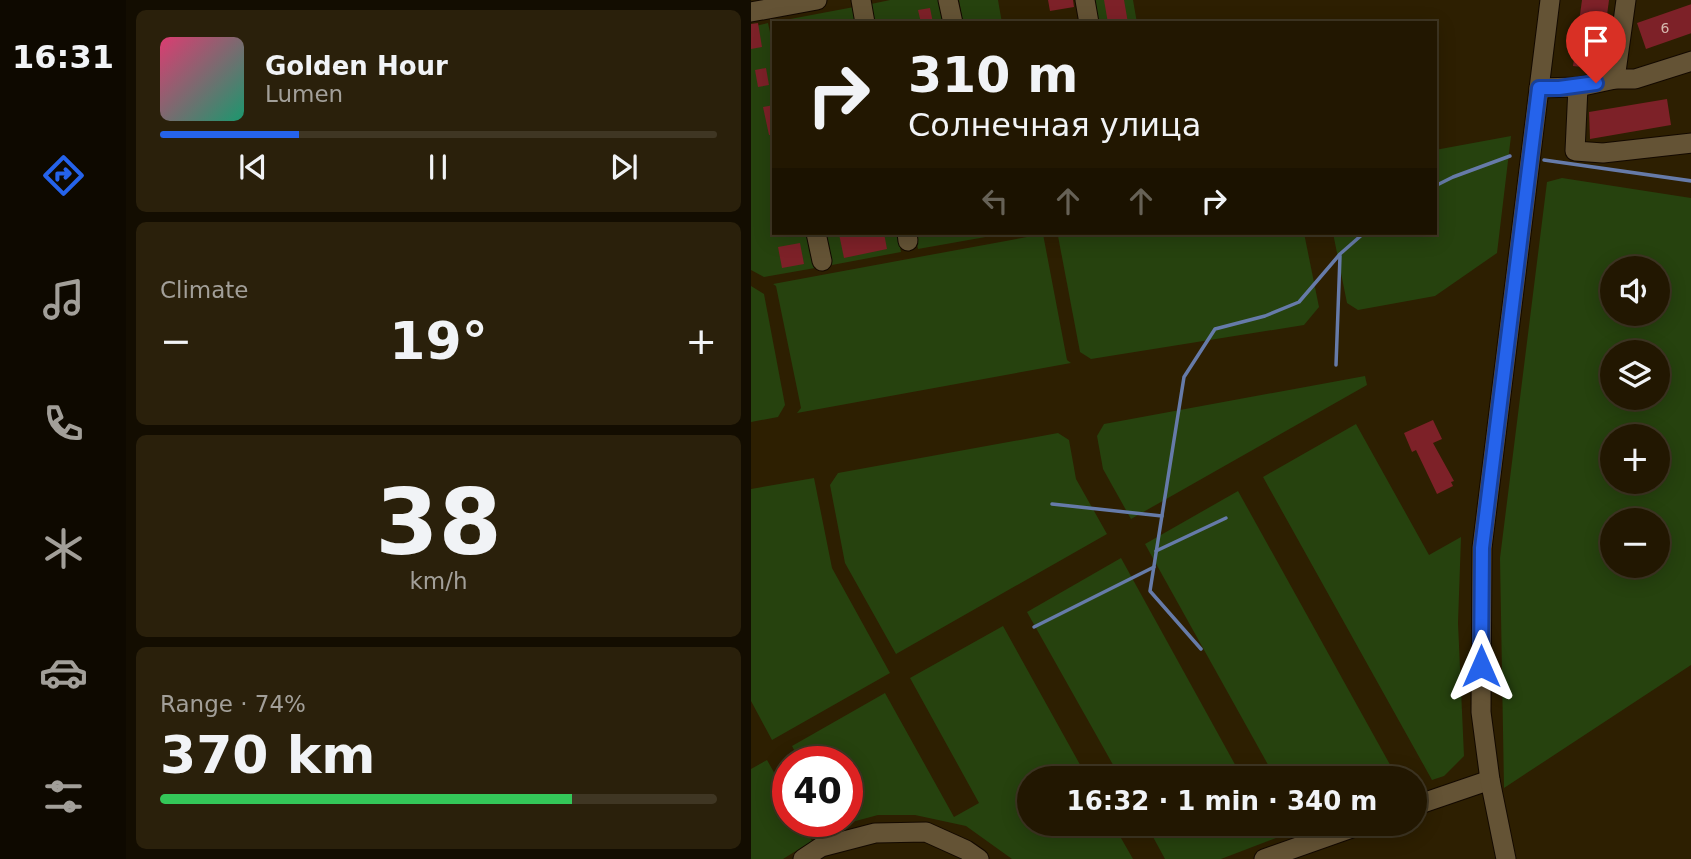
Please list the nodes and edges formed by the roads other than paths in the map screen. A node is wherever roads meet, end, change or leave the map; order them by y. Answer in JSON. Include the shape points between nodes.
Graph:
{"nodes":[{"id":1,"x":817,"y":0,"type":"edge"},
{"id":2,"x":861,"y":0,"type":"edge"},
{"id":3,"x":948,"y":0,"type":"edge"},
{"id":4,"x":1085,"y":0,"type":"edge"},
{"id":5,"x":1550,"y":0,"type":"edge"},
{"id":6,"x":1627,"y":0,"type":"edge"},
{"id":7,"x":751,"y":12,"type":"edge"},
{"id":8,"x":775,"y":15,"type":"edge"},
{"id":9,"x":865,"y":21,"type":"edge"},
{"id":10,"x":953,"y":21,"type":"edge"},
{"id":11,"x":1089,"y":21,"type":"edge"},
{"id":12,"x":1691,"y":61,"type":"edge"},
{"id":13,"x":1615,"y":79,"type":"junction"},
{"id":14,"x":1578,"y":87,"type":"junction"},
{"id":15,"x":1539,"y":88,"type":"junction"},
{"id":16,"x":1691,"y":143,"type":"edge"},
{"id":17,"x":816,"y":235,"type":"edge"},
{"id":18,"x":822,"y":261,"type":"dead end"},
{"id":19,"x":1490,"y":780,"type":"junction"},
{"id":20,"x":1427,"y":802,"type":"edge"},
{"id":21,"x":1329,"y":836,"type":"edge"},
{"id":22,"x":803,"y":859,"type":"edge"},
{"id":23,"x":979,"y":859,"type":"edge"},
{"id":24,"x":1264,"y":859,"type":"edge"},
{"id":25,"x":1506,"y":859,"type":"edge"}],
"edges":[{"from":1,"to":8,"type":"street"},
{"from":2,"to":9,"type":"street"},
{"from":3,"to":10,"type":"street"},
{"from":4,"to":11,"type":"street"},
{"from":5,"to":15,"type":"street"},
{"from":6,"to":13,"type":"street"},
{"from":7,"to":8,"type":"street"},
{"from":12,"to":13,"type":"street","via":[[1635,79]]},
{"from":13,"to":14,"type":"street"},
{"from":14,"to":15,"type":"street"},
{"from":14,"to":16,"type":"street","via":[[1575,151],[1603,153]]},
{"from":15,"to":19,"type":"street","via":[[1482,548],[1481,712]]},
{"from":17,"to":18,"type":"street"},
{"from":19,"to":20,"type":"street"},
{"from":19,"to":25,"type":"street"},
{"from":21,"to":24,"type":"street"},
{"from":22,"to":23,"type":"street","via":[[821,847],[875,833],[926,832]]}]}
